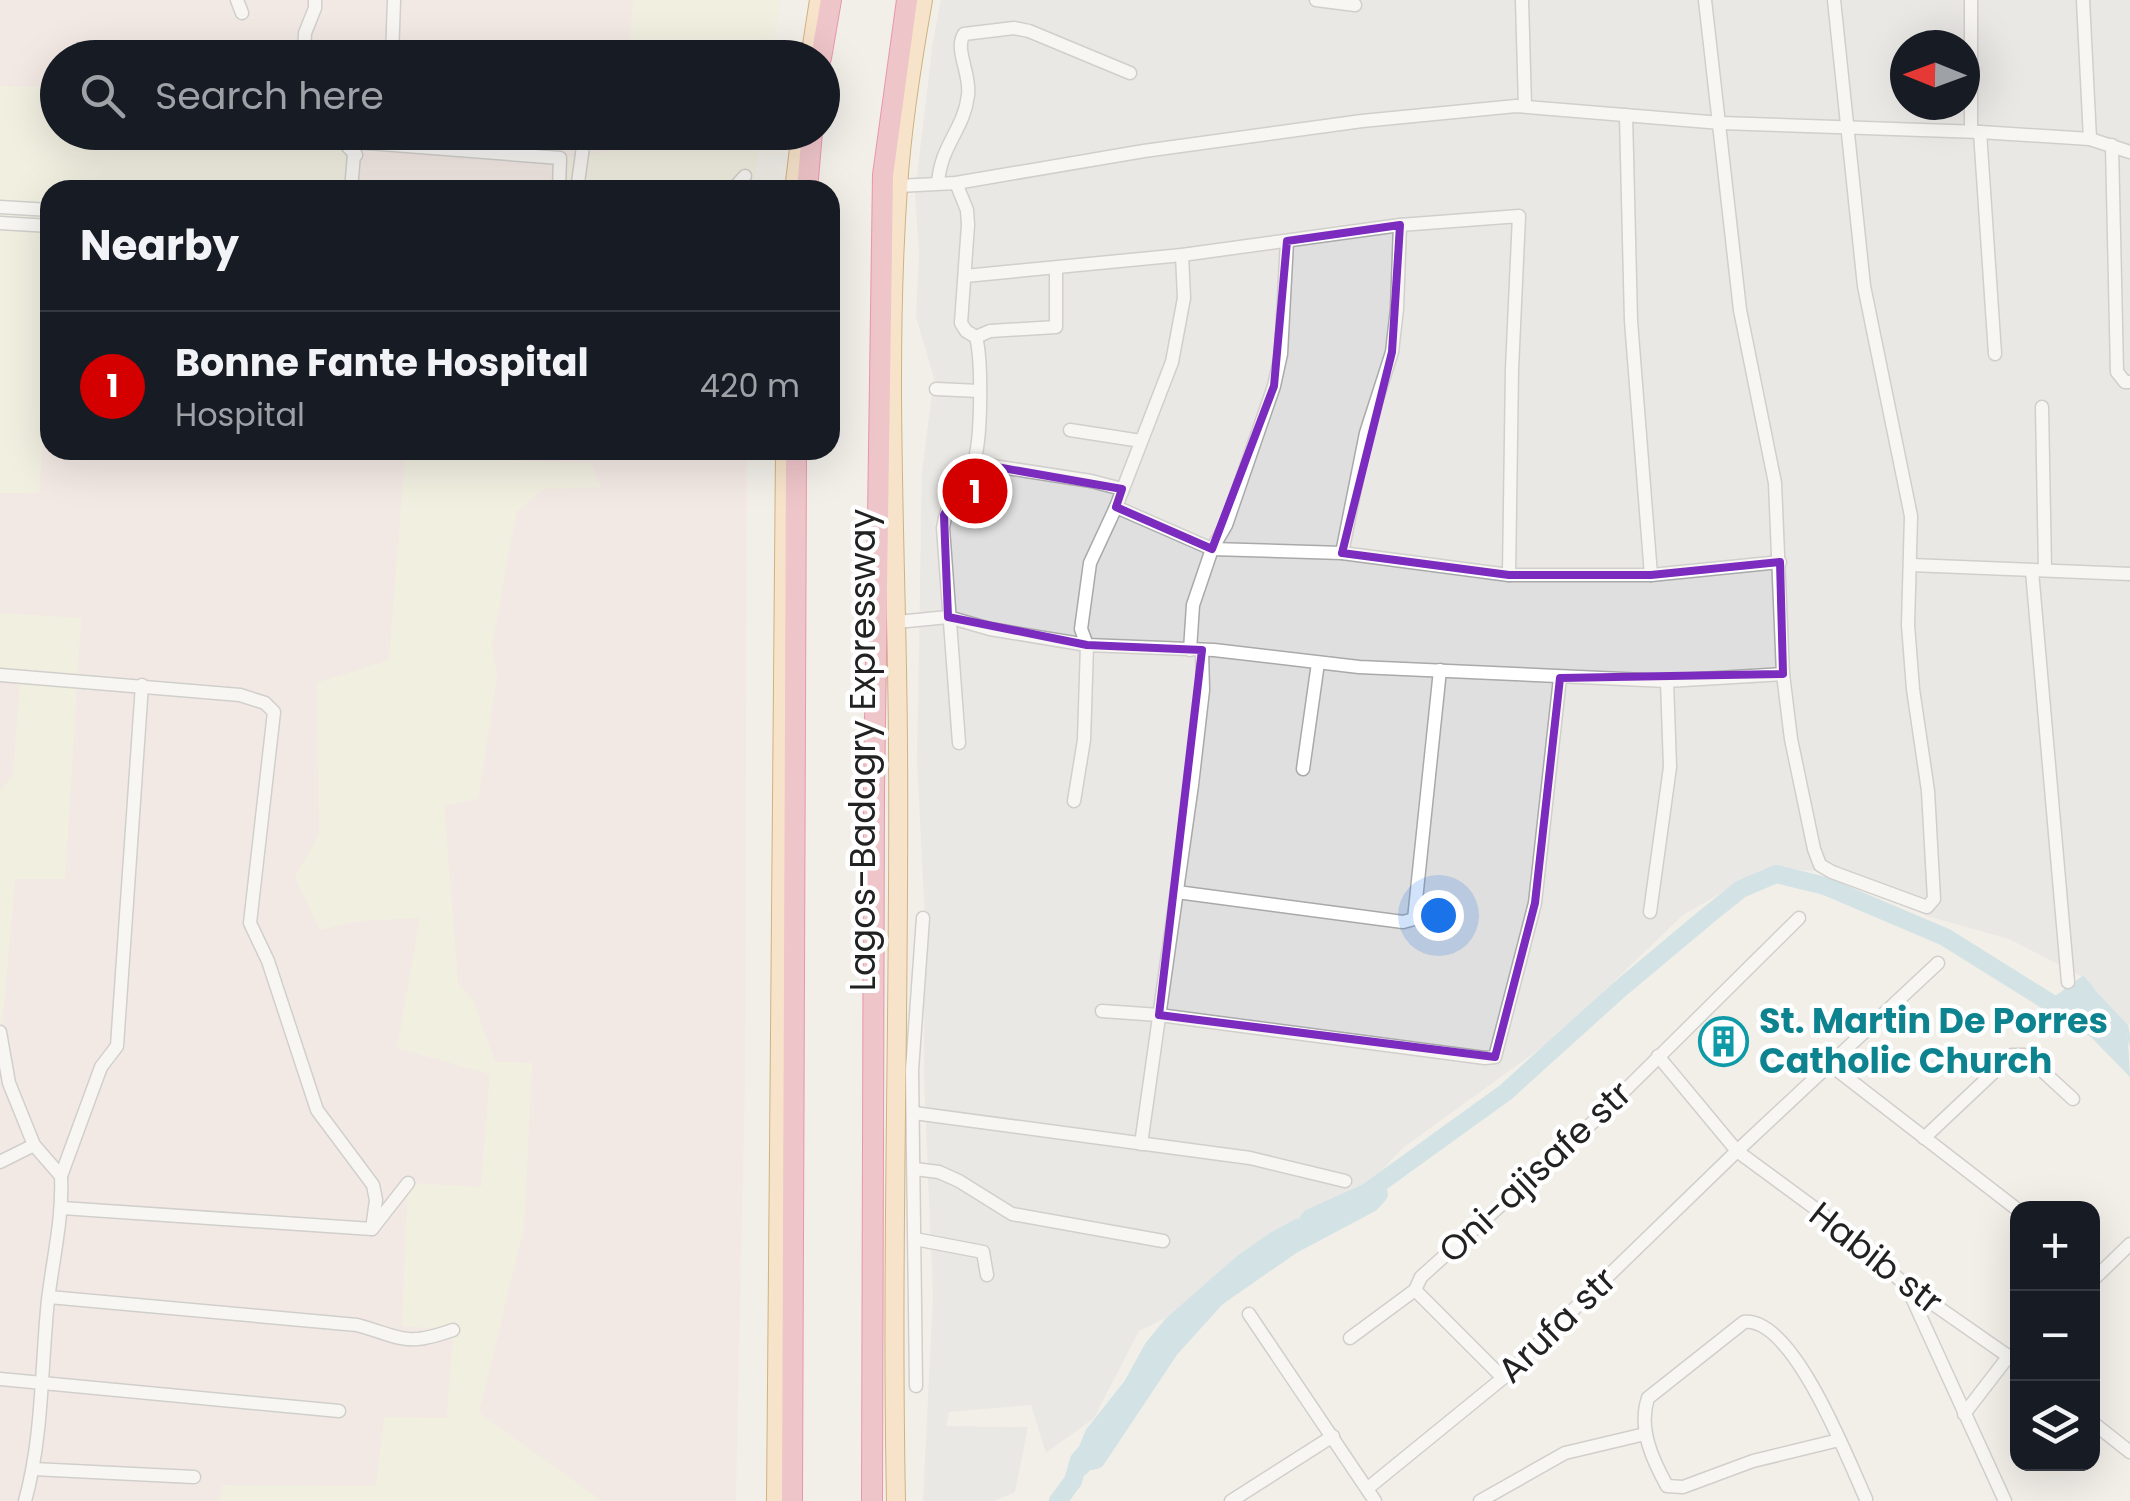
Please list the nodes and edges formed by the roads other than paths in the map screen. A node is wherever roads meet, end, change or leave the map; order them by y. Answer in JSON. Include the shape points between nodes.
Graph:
{"nodes":[{"id":1,"x":314,"y":0,"type":"edge"},
{"id":2,"x":394,"y":0,"type":"edge"},
{"id":3,"x":819,"y":0,"type":"edge"},
{"id":4,"x":831,"y":0,"type":"edge"},
{"id":5,"x":907,"y":0,"type":"edge"},
{"id":6,"x":923,"y":0,"type":"edge"},
{"id":7,"x":1316,"y":0,"type":"edge"},
{"id":8,"x":1522,"y":0,"type":"edge"},
{"id":9,"x":1705,"y":0,"type":"edge"},
{"id":10,"x":1834,"y":0,"type":"edge"},
{"id":11,"x":1971,"y":0,"type":"edge"},
{"id":12,"x":2083,"y":0,"type":"edge"},
{"id":13,"x":1356,"y":5,"type":"dead end"},
{"id":14,"x":305,"y":40,"type":"edge"},
{"id":15,"x":393,"y":40,"type":"edge"},
{"id":16,"x":813,"y":40,"type":"edge"},
{"id":17,"x":824,"y":40,"type":"edge"},
{"id":18,"x":1130,"y":74,"type":"dead end"},
{"id":19,"x":1525,"y":106,"type":"junction"},
{"id":20,"x":1626,"y":115,"type":"junction"},
{"id":21,"x":1720,"y":123,"type":"junction"},
{"id":22,"x":1850,"y":127,"type":"junction"},
{"id":23,"x":1976,"y":131,"type":"junction"},
{"id":24,"x":2090,"y":139,"type":"junction"},
{"id":25,"x":2112,"y":145,"type":"junction"},
{"id":26,"x":351,"y":150,"type":"edge"},
{"id":27,"x":354,"y":150,"type":"edge"},
{"id":28,"x":363,"y":150,"type":"edge"},
{"id":29,"x":457,"y":150,"type":"edge"},
{"id":30,"x":583,"y":150,"type":"edge"},
{"id":31,"x":799,"y":150,"type":"edge"},
{"id":32,"x":811,"y":150,"type":"edge"},
{"id":33,"x":2130,"y":152,"type":"edge"},
{"id":34,"x":356,"y":155,"type":"junction"},
{"id":35,"x":745,"y":176,"type":"dead end"},
{"id":36,"x":355,"y":180,"type":"edge"},
{"id":37,"x":355,"y":180,"type":"edge"},
{"id":38,"x":559,"y":180,"type":"edge"},
{"id":39,"x":578,"y":180,"type":"edge"},
{"id":40,"x":741,"y":180,"type":"edge"},
{"id":41,"x":795,"y":180,"type":"edge"},
{"id":42,"x":809,"y":180,"type":"edge"},
{"id":43,"x":956,"y":183,"type":"junction"},
{"id":44,"x":938,"y":184,"type":"junction"},
{"id":45,"x":898,"y":186,"type":"junction"},
{"id":46,"x":0,"y":207,"type":"edge"},
{"id":47,"x":40,"y":209,"type":"edge"},
{"id":48,"x":0,"y":223,"type":"edge"},
{"id":49,"x":40,"y":225,"type":"edge"},
{"id":50,"x":1400,"y":226,"type":"junction"},
{"id":51,"x":1286,"y":241,"type":"junction"},
{"id":52,"x":1182,"y":255,"type":"junction"},
{"id":53,"x":882,"y":257,"type":"junction"},
{"id":54,"x":1056,"y":268,"type":"junction"},
{"id":55,"x":965,"y":276,"type":"junction"},
{"id":56,"x":976,"y":337,"type":"junction"},
{"id":57,"x":1995,"y":354,"type":"dead end"},
{"id":58,"x":2130,"y":382,"type":"edge"},
{"id":59,"x":936,"y":389,"type":"dead end"},
{"id":60,"x":979,"y":391,"type":"junction"},
{"id":61,"x":893,"y":400,"type":"junction"},
{"id":62,"x":2042,"y":407,"type":"dead end"},
{"id":63,"x":1070,"y":430,"type":"dead end"},
{"id":64,"x":1141,"y":442,"type":"junction"},
{"id":65,"x":785,"y":460,"type":"edge"},
{"id":66,"x":796,"y":460,"type":"edge"},
{"id":67,"x":974,"y":463,"type":"junction"},
{"id":68,"x":1122,"y":490,"type":"junction"},
{"id":69,"x":1116,"y":507,"type":"junction"},
{"id":70,"x":1212,"y":548,"type":"junction"},
{"id":71,"x":1342,"y":553,"type":"junction"},
{"id":72,"x":1780,"y":562,"type":"junction"},
{"id":73,"x":1911,"y":565,"type":"junction"},
{"id":74,"x":2039,"y":570,"type":"junction"},
{"id":75,"x":2130,"y":574,"type":"edge"},
{"id":76,"x":1510,"y":575,"type":"junction"},
{"id":77,"x":1651,"y":575,"type":"junction"},
{"id":78,"x":948,"y":617,"type":"junction"},
{"id":79,"x":897,"y":622,"type":"junction"},
{"id":80,"x":1087,"y":645,"type":"junction"},
{"id":81,"x":1196,"y":650,"type":"junction"},
{"id":82,"x":1318,"y":663,"type":"junction"},
{"id":83,"x":1440,"y":670,"type":"junction"},
{"id":84,"x":0,"y":674,"type":"edge"},
{"id":85,"x":1783,"y":674,"type":"junction"},
{"id":86,"x":1560,"y":678,"type":"junction"},
{"id":87,"x":1667,"y":682,"type":"junction"},
{"id":88,"x":142,"y":685,"type":"junction"},
{"id":89,"x":959,"y":744,"type":"dead end"},
{"id":90,"x":1303,"y":769,"type":"dead end"},
{"id":91,"x":1074,"y":802,"type":"dead end"},
{"id":92,"x":1177,"y":892,"type":"junction"},
{"id":93,"x":1650,"y":912,"type":"dead end"},
{"id":94,"x":923,"y":918,"type":"dead end"},
{"id":95,"x":1799,"y":918,"type":"dead end"},
{"id":96,"x":1938,"y":963,"type":"dead end"},
{"id":97,"x":2068,"y":982,"type":"dead end"},
{"id":98,"x":1102,"y":1012,"type":"dead end"},
{"id":99,"x":1160,"y":1015,"type":"junction"},
{"id":100,"x":0,"y":1032,"type":"edge"},
{"id":101,"x":1658,"y":1056,"type":"junction"},
{"id":102,"x":1828,"y":1063,"type":"junction"},
{"id":103,"x":2073,"y":1099,"type":"dead end"},
{"id":104,"x":914,"y":1113,"type":"junction"},
{"id":105,"x":1924,"y":1138,"type":"junction"},
{"id":106,"x":1142,"y":1144,"type":"junction"},
{"id":107,"x":34,"y":1145,"type":"junction"},
{"id":108,"x":1737,"y":1150,"type":"junction"},
{"id":109,"x":0,"y":1162,"type":"edge"},
{"id":110,"x":914,"y":1170,"type":"junction"},
{"id":111,"x":61,"y":1176,"type":"junction"},
{"id":112,"x":1345,"y":1181,"type":"dead end"},
{"id":113,"x":408,"y":1183,"type":"dead end"},
{"id":114,"x":2010,"y":1204,"type":"edge"},
{"id":115,"x":62,"y":1208,"type":"junction"},
{"id":116,"x":372,"y":1230,"type":"junction"},
{"id":117,"x":914,"y":1239,"type":"junction"},
{"id":118,"x":1163,"y":1241,"type":"dead end"},
{"id":119,"x":2130,"y":1244,"type":"edge"},
{"id":120,"x":2100,"y":1270,"type":"edge"},
{"id":121,"x":987,"y":1275,"type":"dead end"},
{"id":122,"x":1906,"y":1285,"type":"junction"},
{"id":123,"x":1414,"y":1290,"type":"junction"},
{"id":124,"x":48,"y":1297,"type":"junction"},
{"id":125,"x":1249,"y":1314,"type":"dead end"},
{"id":126,"x":453,"y":1330,"type":"dead end"},
{"id":127,"x":1350,"y":1338,"type":"dead end"},
{"id":128,"x":2010,"y":1357,"type":"edge"},
{"id":129,"x":2010,"y":1365,"type":"edge"},
{"id":130,"x":0,"y":1378,"type":"edge"},
{"id":131,"x":1503,"y":1378,"type":"junction"},
{"id":132,"x":41,"y":1381,"type":"junction"},
{"id":133,"x":916,"y":1386,"type":"dead end"},
{"id":134,"x":339,"y":1411,"type":"dead end"},
{"id":135,"x":1964,"y":1414,"type":"junction"},
{"id":136,"x":2100,"y":1428,"type":"edge"},
{"id":137,"x":1645,"y":1434,"type":"junction"},
{"id":138,"x":1333,"y":1436,"type":"junction"},
{"id":139,"x":1839,"y":1440,"type":"junction"},
{"id":140,"x":2130,"y":1452,"type":"edge"},
{"id":141,"x":34,"y":1469,"type":"junction"},
{"id":142,"x":194,"y":1477,"type":"dead end"},
{"id":143,"x":1368,"y":1488,"type":"junction"},
{"id":144,"x":1866,"y":1499,"type":"edge"},
{"id":145,"x":24,"y":1501,"type":"edge"},
{"id":146,"x":776,"y":1501,"type":"edge"},
{"id":147,"x":792,"y":1501,"type":"edge"},
{"id":148,"x":872,"y":1501,"type":"edge"},
{"id":149,"x":896,"y":1501,"type":"edge"},
{"id":150,"x":1231,"y":1501,"type":"edge"},
{"id":151,"x":1375,"y":1501,"type":"edge"},
{"id":152,"x":1480,"y":1501,"type":"edge"},
{"id":153,"x":2004,"y":1501,"type":"edge"}],
"edges":[{"from":1,"to":14,"type":"street"},
{"from":2,"to":15,"type":"street"},
{"from":3,"to":16,"type":"main road"},
{"from":4,"to":17,"type":"highway"},
{"from":5,"to":53,"type":"highway","name":"Lagos-Badagry Expressway","via":[[883,175]]},
{"from":6,"to":45,"type":"main road","name":"Lagos-Badagry Expressway"},
{"from":7,"to":13,"type":"street"},
{"from":8,"to":19,"type":"street"},
{"from":9,"to":21,"type":"street"},
{"from":10,"to":22,"type":"street"},
{"from":11,"to":23,"type":"street"},
{"from":12,"to":24,"type":"street"},
{"from":18,"to":44,"type":"street","via":[[1029,31],[964,34],[959,41],[968,77],[965,114],[940,161]]},
{"from":19,"to":20,"type":"street"},
{"from":19,"to":43,"type":"street","via":[[1252,135]]},
{"from":20,"to":21,"type":"street"},
{"from":20,"to":77,"type":"street","via":[[1631,321]]},
{"from":21,"to":22,"type":"street"},
{"from":21,"to":72,"type":"street","via":[[1740,310],[1775,483]]},
{"from":22,"to":23,"type":"street"},
{"from":22,"to":73,"type":"street","via":[[1864,286],[1912,516]]},
{"from":23,"to":24,"type":"street"},
{"from":23,"to":57,"type":"street"},
{"from":24,"to":25,"type":"street"},
{"from":25,"to":33,"type":"street"},
{"from":25,"to":58,"type":"street","via":[[2118,372]]},
{"from":26,"to":34,"type":"street"},
{"from":27,"to":37,"type":"street"},
{"from":28,"to":34,"type":"street"},
{"from":29,"to":38,"type":"street","via":[[560,158]]},
{"from":30,"to":39,"type":"street"},
{"from":31,"to":41,"type":"main road"},
{"from":32,"to":42,"type":"highway"},
{"from":34,"to":36,"type":"street"},
{"from":35,"to":40,"type":"street"},
{"from":43,"to":44,"type":"street"},
{"from":43,"to":55,"type":"street","via":[[967,210]]},
{"from":44,"to":45,"type":"street"},
{"from":45,"to":61,"type":"main road","name":"Lagos-Badagry Expressway"},
{"from":46,"to":47,"type":"street"},
{"from":48,"to":49,"type":"street"},
{"from":50,"to":51,"type":"street"},
{"from":50,"to":71,"type":"street","via":[[1392,352],[1366,433]]},
{"from":50,"to":76,"type":"street","via":[[1520,219]]},
{"from":51,"to":52,"type":"street"},
{"from":51,"to":70,"type":"street","via":[[1274,386]]},
{"from":52,"to":54,"type":"street"},
{"from":52,"to":64,"type":"street","via":[[1179,332]]},
{"from":53,"to":61,"type":"highway"},
{"from":53,"to":148,"type":"highway","name":"Lagos-Badagry Expressway"},
{"from":54,"to":55,"type":"street"},
{"from":54,"to":56,"type":"street","via":[[1056,327],[990,330]]},
{"from":55,"to":56,"type":"street","via":[[961,323]]},
{"from":56,"to":60,"type":"street"},
{"from":59,"to":60,"type":"street"},
{"from":60,"to":67,"type":"street"},
{"from":61,"to":79,"type":"main road","name":"Lagos-Badagry Expressway"},
{"from":62,"to":74,"type":"street"},
{"from":63,"to":64,"type":"street"},
{"from":64,"to":68,"type":"street"},
{"from":65,"to":146,"type":"main road"},
{"from":66,"to":147,"type":"highway","name":"Lagos-Badagry Expressway"},
{"from":67,"to":68,"type":"street"},
{"from":67,"to":78,"type":"street","via":[[944,515]]},
{"from":68,"to":69,"type":"street"},
{"from":69,"to":70,"type":"street"},
{"from":69,"to":80,"type":"street","via":[[1090,563],[1081,629]]},
{"from":70,"to":71,"type":"street"},
{"from":70,"to":81,"type":"street","via":[[1192,605]]},
{"from":71,"to":76,"type":"street"},
{"from":72,"to":77,"type":"street"},
{"from":72,"to":85,"type":"street"},
{"from":73,"to":74,"type":"street"},
{"from":73,"to":85,"type":"street","via":[[1908,625],[1934,900],[1928,907],[1820,865]]},
{"from":74,"to":75,"type":"street"},
{"from":74,"to":97,"type":"street"},
{"from":76,"to":77,"type":"street"},
{"from":78,"to":79,"type":"street"},
{"from":78,"to":80,"type":"street"},
{"from":78,"to":89,"type":"street"},
{"from":79,"to":149,"type":"main road","name":"Lagos-Badagry Expressway"},
{"from":80,"to":81,"type":"street"},
{"from":80,"to":91,"type":"street"},
{"from":81,"to":82,"type":"street"},
{"from":81,"to":92,"type":"street","via":[[1203,690]]},
{"from":82,"to":83,"type":"street"},
{"from":82,"to":90,"type":"street"},
{"from":83,"to":86,"type":"street"},
{"from":83,"to":92,"type":"street","via":[[1414,919]]},
{"from":84,"to":88,"type":"street"},
{"from":85,"to":87,"type":"street"},
{"from":86,"to":87,"type":"street"},
{"from":86,"to":99,"type":"street","via":[[1535,903],[1495,1056]]},
{"from":87,"to":93,"type":"street","via":[[1670,767]]},
{"from":88,"to":111,"type":"street","via":[[116,1046],[100,1067]]},
{"from":88,"to":116,"type":"street","via":[[254,697],[274,712],[250,922],[317,1110],[373,1185]]},
{"from":92,"to":99,"type":"street"},
{"from":94,"to":104,"type":"street"},
{"from":95,"to":101,"type":"street","name":"Oni-ajisafe str"},
{"from":96,"to":102,"type":"street","name":"Arufa str"},
{"from":98,"to":99,"type":"street"},
{"from":99,"to":106,"type":"street"},
{"from":100,"to":107,"type":"street","via":[[9,1083]]},
{"from":101,"to":108,"type":"street","name":"Oni-ajisafe str"},
{"from":101,"to":123,"type":"street","name":"Oni-ajisafe str"},
{"from":102,"to":105,"type":"street"},
{"from":102,"to":108,"type":"street","name":"Arufa str"},
{"from":103,"to":105,"type":"street","via":[[2025,1055],[2012,1055]]},
{"from":104,"to":106,"type":"street"},
{"from":104,"to":110,"type":"street"},
{"from":105,"to":114,"type":"street"},
{"from":106,"to":112,"type":"street","via":[[1250,1158]]},
{"from":107,"to":109,"type":"street"},
{"from":107,"to":111,"type":"street"},
{"from":108,"to":122,"type":"street","name":"Habib str"},
{"from":108,"to":131,"type":"street","name":"Arufa str"},
{"from":110,"to":117,"type":"street"},
{"from":110,"to":118,"type":"street","via":[[940,1172],[1012,1214]]},
{"from":111,"to":115,"type":"street"},
{"from":113,"to":116,"type":"street"},
{"from":115,"to":116,"type":"street"},
{"from":115,"to":124,"type":"street"},
{"from":117,"to":121,"type":"street","via":[[983,1252]]},
{"from":117,"to":133,"type":"street"},
{"from":119,"to":120,"type":"street"},
{"from":122,"to":128,"type":"street","name":"Habib str"},
{"from":122,"to":135,"type":"street"},
{"from":123,"to":127,"type":"street","name":"Oni-ajisafe str"},
{"from":123,"to":131,"type":"street","name":"Oni-ajisafe str"},
{"from":124,"to":126,"type":"street","via":[[357,1324],[402,1340]]},
{"from":124,"to":132,"type":"street"},
{"from":125,"to":138,"type":"street"},
{"from":129,"to":135,"type":"street"},
{"from":130,"to":132,"type":"street"},
{"from":131,"to":143,"type":"street","name":"Arufa str"},
{"from":132,"to":134,"type":"street"},
{"from":132,"to":141,"type":"street"},
{"from":135,"to":153,"type":"street"},
{"from":136,"to":140,"type":"street"},
{"from":137,"to":139,"type":"street","via":[[1667,1486]]},
{"from":137,"to":139,"type":"street","via":[[1648,1398],[1744,1322],[1755,1321],[1803,1368]]},
{"from":137,"to":152,"type":"street","via":[[1564,1453]]},
{"from":138,"to":143,"type":"street"},
{"from":138,"to":150,"type":"street"},
{"from":139,"to":144,"type":"street"},
{"from":141,"to":142,"type":"street"},
{"from":141,"to":145,"type":"street"},
{"from":143,"to":151,"type":"street"}]}
